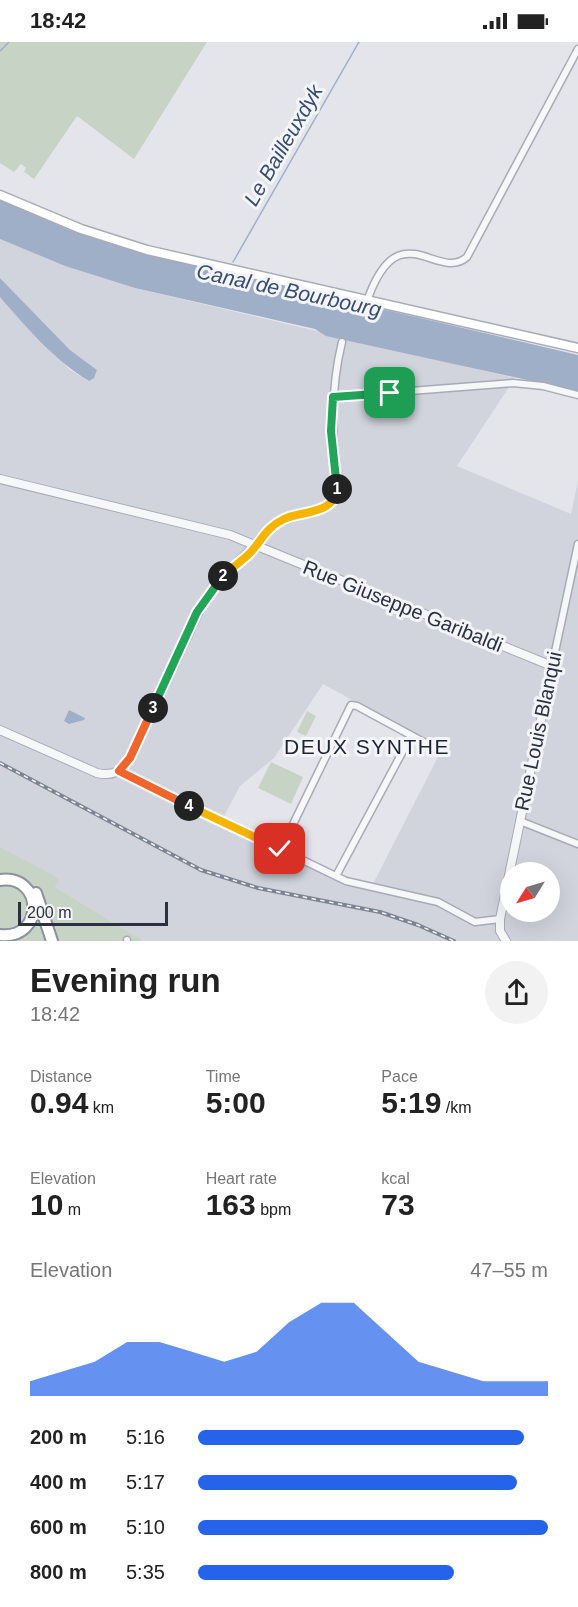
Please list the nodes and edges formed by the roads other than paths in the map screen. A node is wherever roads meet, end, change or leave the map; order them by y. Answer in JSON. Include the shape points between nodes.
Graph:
{"nodes":[{"id":1,"x":578,"y":49,"type":"edge"},
{"id":2,"x":0,"y":195,"type":"edge"},
{"id":3,"x":367,"y":301,"type":"junction"},
{"id":4,"x":342,"y":342,"type":"dead end"},
{"id":5,"x":578,"y":348,"type":"edge"},
{"id":6,"x":578,"y":395,"type":"edge"},
{"id":7,"x":333,"y":397,"type":"junction"},
{"id":8,"x":0,"y":479,"type":"edge"},
{"id":9,"x":578,"y":544,"type":"edge"},
{"id":10,"x":255,"y":545,"type":"junction"},
{"id":11,"x":552,"y":666,"type":"junction"},
{"id":12,"x":0,"y":730,"type":"edge"},
{"id":13,"x":411,"y":736,"type":"junction"},
{"id":14,"x":440,"y":751,"type":"dead end"},
{"id":15,"x":119,"y":771,"type":"junction"},
{"id":16,"x":520,"y":821,"type":"junction"},
{"id":17,"x":578,"y":844,"type":"edge"},
{"id":18,"x":280,"y":849,"type":"junction"},
{"id":19,"x":512,"y":862,"type":"edge"},
{"id":20,"x":0,"y":875,"type":"edge"},
{"id":21,"x":336,"y":876,"type":"junction"},
{"id":22,"x":0,"y":880,"type":"edge"},
{"id":23,"x":500,"y":919,"type":"edge"},
{"id":24,"x":500,"y":922,"type":"edge"},
{"id":25,"x":0,"y":935,"type":"edge"},
{"id":26,"x":52,"y":941,"type":"edge"},
{"id":27,"x":506,"y":941,"type":"edge"}],
"edges":[{"from":1,"to":3,"type":"street","via":[[467,257],[453,262],[415,254],[395,256],[380,273]]},
{"from":2,"to":3,"type":"main road","via":[[66,224],[130,245]]},
{"from":3,"to":5,"type":"main road"},
{"from":4,"to":7,"type":"street"},
{"from":6,"to":7,"type":"street","via":[[513,383]]},
{"from":7,"to":10,"type":"street","via":[[335,498],[324,508],[281,520]]},
{"from":8,"to":10,"type":"street","name":"Rue Giuseppe Garibaldi","via":[[201,527]]},
{"from":9,"to":11,"type":"street","name":"Rue Louis Blanqui"},
{"from":10,"to":11,"type":"street","name":"Rue Giuseppe Garibaldi"},
{"from":10,"to":15,"type":"street","via":[[202,603],[132,755]]},
{"from":11,"to":16,"type":"street","name":"Rue Louis Blanqui"},
{"from":12,"to":15,"type":"street","via":[[97,773]]},
{"from":13,"to":14,"type":"street"},
{"from":13,"to":18,"type":"street","via":[[356,705],[350,706]]},
{"from":13,"to":21,"type":"street"},
{"from":15,"to":18,"type":"street"},
{"from":16,"to":17,"type":"street"},
{"from":16,"to":19,"type":"street","name":"Rue Louis Blanqui"},
{"from":18,"to":21,"type":"street"},
{"from":20,"to":26,"type":"highway","via":[[19,877],[32,887]]},
{"from":21,"to":23,"type":"street","via":[[438,902],[473,921]]},
{"from":22,"to":25,"type":"highway","via":[[23,885],[34,907],[24,929]]},
{"from":24,"to":27,"type":"street"}]}
